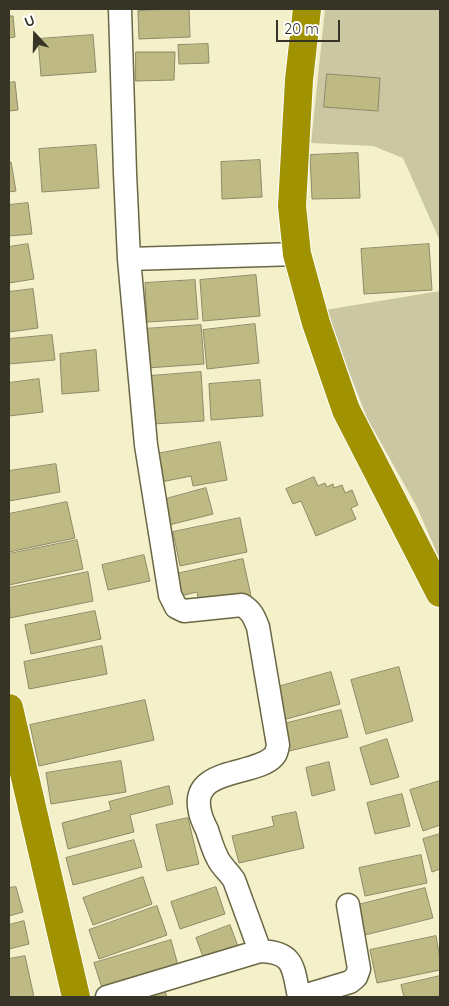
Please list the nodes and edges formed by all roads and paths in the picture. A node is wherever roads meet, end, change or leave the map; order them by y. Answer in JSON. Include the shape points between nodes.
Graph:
{"nodes":[{"id":1,"x":120,"y":9,"type":"edge"},
{"id":2,"x":307,"y":9,"type":"edge"},
{"id":3,"x":297,"y":254,"type":"junction"},
{"id":4,"x":129,"y":259,"type":"junction"},
{"id":5,"x":440,"y":593,"type":"edge"},
{"id":6,"x":9,"y":708,"type":"edge"},
{"id":7,"x":348,"y":905,"type":"dead end"},
{"id":8,"x":260,"y":951,"type":"junction"},
{"id":9,"x":76,"y":997,"type":"edge"},
{"id":10,"x":107,"y":997,"type":"edge"},
{"id":11,"x":300,"y":997,"type":"edge"}],
"edges":[{"from":1,"to":4,"type":"street"},
{"from":2,"to":3,"type":"highway","via":[[299,80],[292,206]]},
{"from":3,"to":4,"type":"street"},
{"from":3,"to":5,"type":"highway","via":[[316,323],[350,419]]},
{"from":4,"to":8,"type":"street","via":[[143,423],[170,595],[176,607],[184,611],[242,606],[249,609],[258,627],[278,745],[276,754],[265,762],[216,778],[202,790],[199,798],[200,811],[216,857],[234,880]]},
{"from":6,"to":9,"type":"highway"},
{"from":7,"to":11,"type":"street","via":[[359,969],[356,977],[350,982]]},
{"from":8,"to":10,"type":"street"},
{"from":8,"to":11,"type":"street","via":[[280,954],[290,961]]}]}
